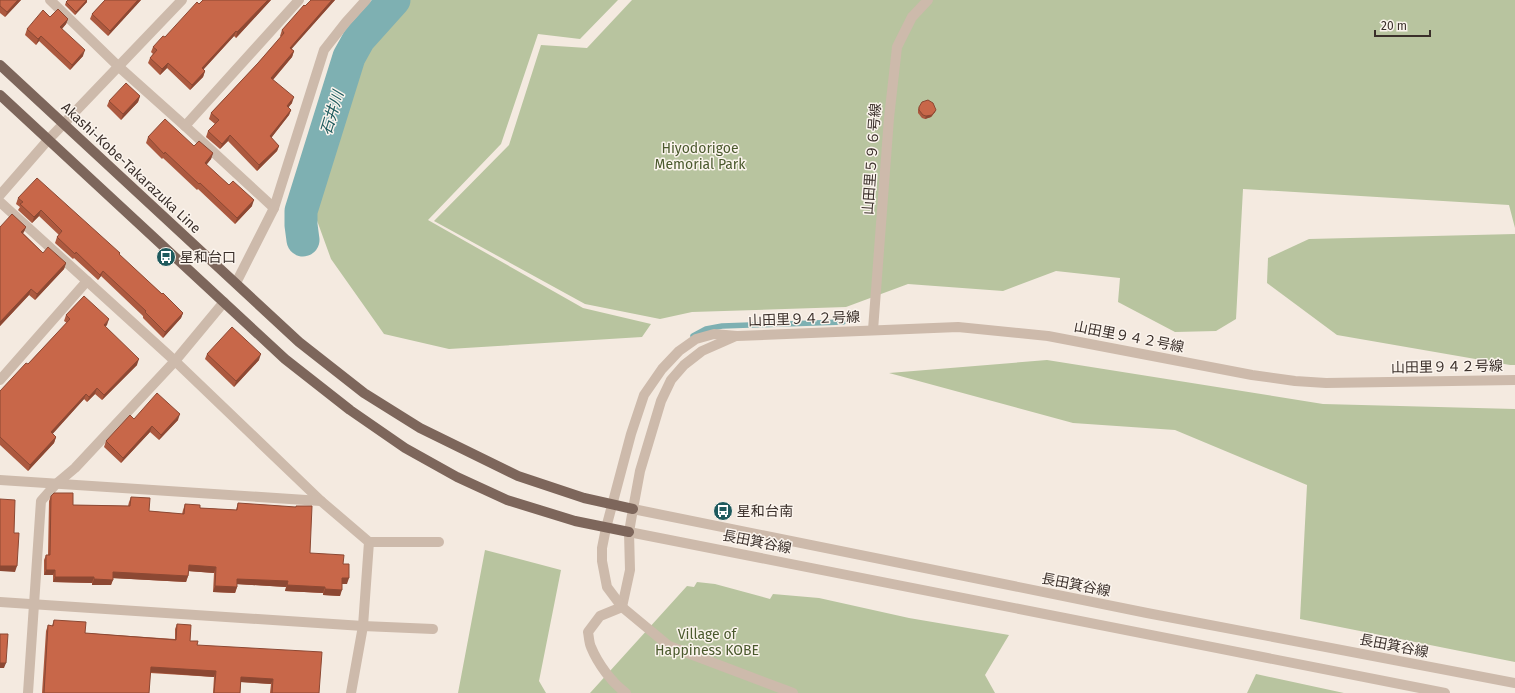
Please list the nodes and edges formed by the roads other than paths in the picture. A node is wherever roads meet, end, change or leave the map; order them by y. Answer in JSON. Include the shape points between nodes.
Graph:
{"nodes":[{"id":1,"x":50,"y":0,"type":"edge"},
{"id":2,"x":182,"y":0,"type":"edge"},
{"id":3,"x":299,"y":0,"type":"edge"},
{"id":4,"x":366,"y":0,"type":"edge"},
{"id":5,"x":928,"y":0,"type":"edge"},
{"id":6,"x":0,"y":65,"type":"edge"},
{"id":7,"x":119,"y":67,"type":"junction"},
{"id":8,"x":0,"y":95,"type":"edge"},
{"id":9,"x":64,"y":125,"type":"junction"},
{"id":10,"x":185,"y":126,"type":"junction"},
{"id":11,"x":48,"y":140,"type":"junction"},
{"id":12,"x":0,"y":195,"type":"edge"},
{"id":13,"x":0,"y":202,"type":"edge"},
{"id":14,"x":274,"y":208,"type":"junction"},
{"id":15,"x":87,"y":281,"type":"junction"},
{"id":16,"x":236,"y":283,"type":"junction"},
{"id":17,"x":224,"y":302,"type":"junction"},
{"id":18,"x":873,"y":330,"type":"junction"},
{"id":19,"x":737,"y":336,"type":"junction"},
{"id":20,"x":175,"y":361,"type":"junction"},
{"id":21,"x":0,"y":380,"type":"edge"},
{"id":22,"x":1515,"y":380,"type":"edge"},
{"id":23,"x":0,"y":480,"type":"edge"},
{"id":24,"x":56,"y":484,"type":"junction"},
{"id":25,"x":321,"y":501,"type":"junction"},
{"id":26,"x":613,"y":504,"type":"junction"},
{"id":27,"x":633,"y":509,"type":"junction"},
{"id":28,"x":606,"y":528,"type":"junction"},
{"id":29,"x":629,"y":532,"type":"junction"},
{"id":30,"x":369,"y":542,"type":"junction"},
{"id":31,"x":439,"y":542,"type":"dead end"},
{"id":32,"x":0,"y":602,"type":"edge"},
{"id":33,"x":34,"y":604,"type":"junction"},
{"id":34,"x":622,"y":607,"type":"junction"},
{"id":35,"x":363,"y":626,"type":"junction"},
{"id":36,"x":433,"y":628,"type":"dead end"},
{"id":37,"x":1515,"y":683,"type":"edge"},
{"id":38,"x":28,"y":693,"type":"edge"},
{"id":39,"x":351,"y":693,"type":"edge"},
{"id":40,"x":626,"y":693,"type":"edge"},
{"id":41,"x":793,"y":693,"type":"edge"},
{"id":42,"x":1445,"y":693,"type":"edge"}],
"edges":[{"from":1,"to":7,"type":"street"},
{"from":2,"to":7,"type":"street"},
{"from":3,"to":10,"type":"street"},
{"from":4,"to":14,"type":"street","via":[[324,50]]},
{"from":5,"to":18,"type":"street","name":"山田里５９６号線","via":[[912,17],[897,47],[888,118]]},
{"from":6,"to":9,"type":"main road","name":"Akashi-Kobe-Takarazuka Line"},
{"from":7,"to":9,"type":"street"},
{"from":7,"to":10,"type":"street"},
{"from":8,"to":11,"type":"main road"},
{"from":9,"to":11,"type":"street"},
{"from":9,"to":16,"type":"main road","name":"Akashi-Kobe-Takarazuka Line"},
{"from":10,"to":14,"type":"street"},
{"from":11,"to":12,"type":"street"},
{"from":11,"to":17,"type":"main road"},
{"from":13,"to":15,"type":"street"},
{"from":14,"to":16,"type":"street"},
{"from":15,"to":20,"type":"street"},
{"from":15,"to":21,"type":"street"},
{"from":16,"to":26,"type":"main road","name":"Akashi-Kobe-Takarazuka Line","via":[[299,342],[364,393],[420,428],[518,476],[584,498]]},
{"from":17,"to":20,"type":"street"},
{"from":17,"to":28,"type":"main road","via":[[285,359],[350,410],[405,448],[457,477],[507,500]]},
{"from":18,"to":19,"type":"street","name":"山田里９４２号線"},
{"from":18,"to":22,"type":"street","name":"山田里９４２号線","via":[[958,327],[1048,336],[1295,381],[1326,383]]},
{"from":19,"to":26,"type":"street","name":"山田里９４２号線","via":[[714,334],[696,339],[662,369],[644,396],[631,434]]},
{"from":19,"to":27,"type":"street","name":"山田里９４２号線","via":[[702,351],[684,365],[671,380],[661,401],[640,471]]},
{"from":20,"to":24,"type":"street","via":[[75,468]]},
{"from":20,"to":25,"type":"street"},
{"from":23,"to":24,"type":"street"},
{"from":24,"to":25,"type":"street"},
{"from":24,"to":33,"type":"street","via":[[40,500]]},
{"from":25,"to":30,"type":"street"},
{"from":26,"to":27,"type":"main road","name":"Akashi-Kobe-Takarazuka Line"},
{"from":26,"to":28,"type":"street","name":"山田里９４２号線"},
{"from":27,"to":29,"type":"street","name":"山田里９４２号線"},
{"from":27,"to":37,"type":"street","name":"長田箕谷線","via":[[1147,613]]},
{"from":28,"to":29,"type":"main road"},
{"from":28,"to":34,"type":"street","name":"山田里９４２号線","via":[[602,561],[607,587]]},
{"from":29,"to":34,"type":"street","name":"山田里９４２号線","via":[[630,570]]},
{"from":29,"to":42,"type":"street","name":"長田箕谷線"},
{"from":30,"to":31,"type":"street"},
{"from":30,"to":35,"type":"street"},
{"from":32,"to":33,"type":"street"},
{"from":33,"to":35,"type":"street"},
{"from":33,"to":38,"type":"street"},
{"from":34,"to":40,"type":"street","via":[[600,616],[588,632],[591,647],[601,665]]},
{"from":34,"to":41,"type":"street","name":"山田里９４２号線","via":[[669,646]]},
{"from":35,"to":36,"type":"street"},
{"from":35,"to":39,"type":"street"}]}
